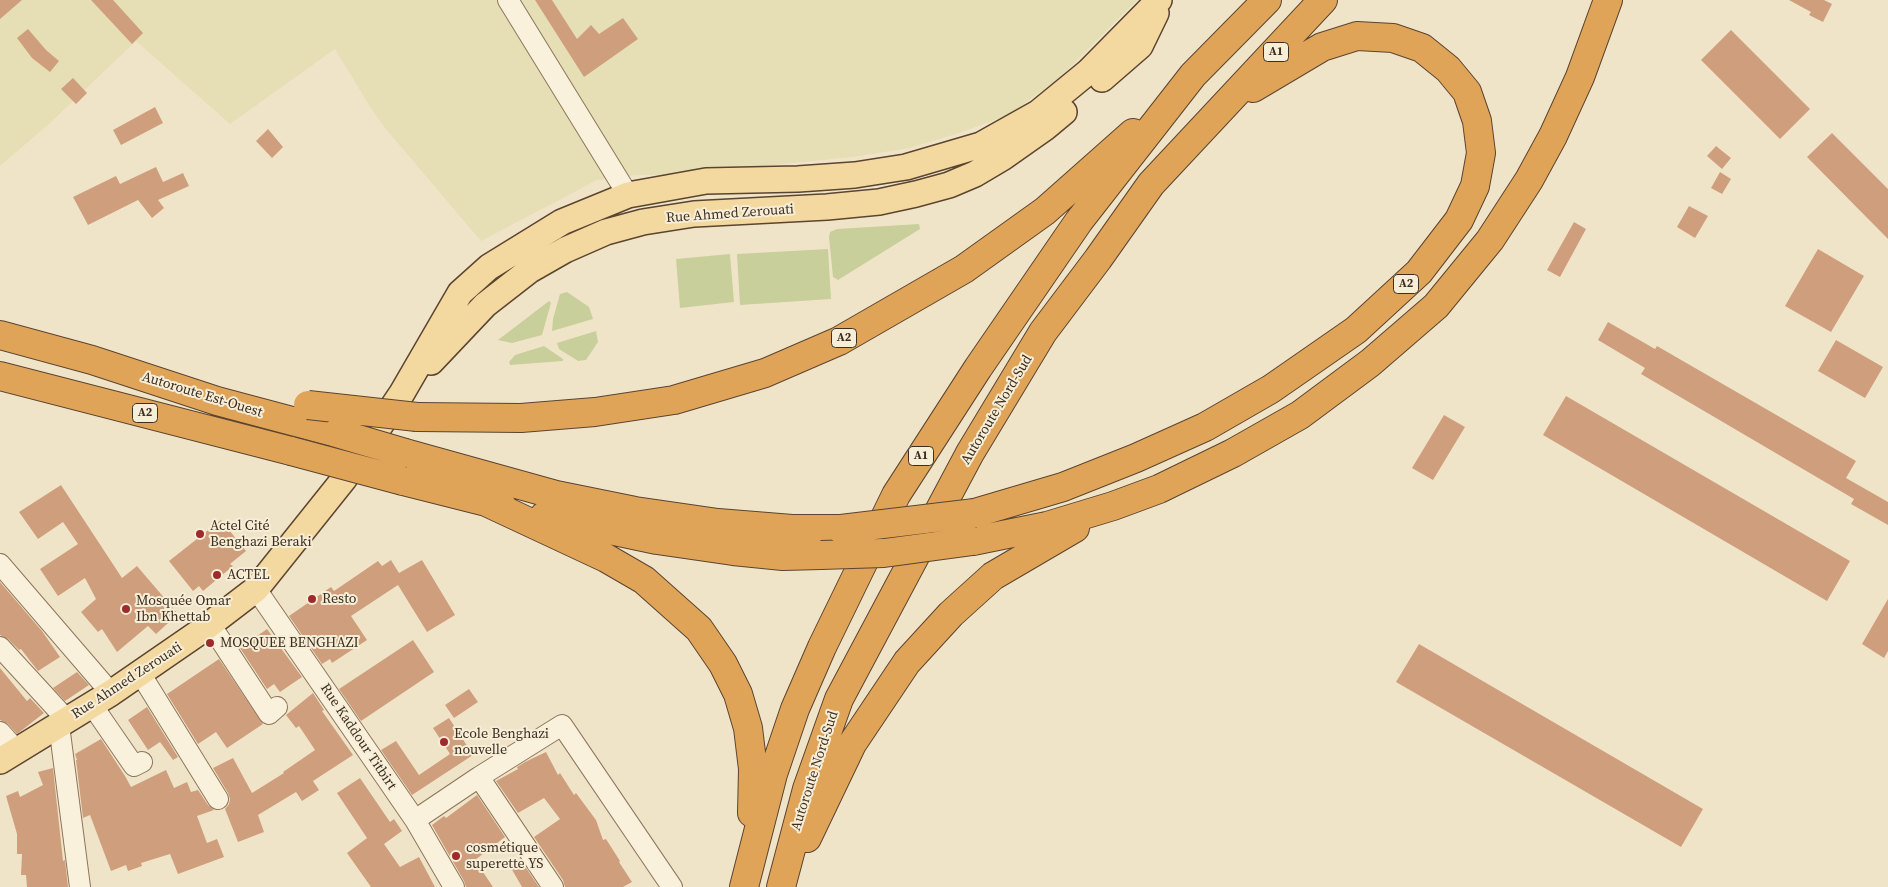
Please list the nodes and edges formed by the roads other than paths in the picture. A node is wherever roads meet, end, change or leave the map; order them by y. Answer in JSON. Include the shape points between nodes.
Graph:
{"nodes":[{"id":1,"x":508,"y":0,"type":"edge"},
{"id":2,"x":1161,"y":0,"type":"edge"},
{"id":3,"x":1267,"y":0,"type":"edge"},
{"id":4,"x":1323,"y":0,"type":"edge"},
{"id":5,"x":1608,"y":0,"type":"edge"},
{"id":6,"x":1193,"y":75,"type":"junction"},
{"id":7,"x":1228,"y":103,"type":"junction"},
{"id":8,"x":628,"y":195,"type":"junction"},
{"id":9,"x":0,"y":335,"type":"edge"},
{"id":10,"x":92,"y":360,"type":"junction"},
{"id":11,"x":0,"y":376,"type":"edge"},
{"id":12,"x":402,"y":393,"type":"junction"},
{"id":13,"x":484,"y":501,"type":"junction"},
{"id":14,"x":1113,"y":506,"type":"junction"},
{"id":15,"x":0,"y":564,"type":"edge"},
{"id":16,"x":256,"y":589,"type":"junction"},
{"id":17,"x":210,"y":624,"type":"junction"},
{"id":18,"x":0,"y":647,"type":"edge"},
{"id":19,"x":140,"y":673,"type":"junction"},
{"id":20,"x":101,"y":699,"type":"junction"},
{"id":21,"x":277,"y":707,"type":"dead end"},
{"id":22,"x":63,"y":723,"type":"junction"},
{"id":23,"x":0,"y":732,"type":"edge"},
{"id":24,"x":9,"y":756,"type":"edge"},
{"id":25,"x":142,"y":762,"type":"dead end"},
{"id":26,"x":479,"y":777,"type":"junction"},
{"id":27,"x":218,"y":799,"type":"dead end"},
{"id":28,"x":415,"y":820,"type":"junction"},
{"id":29,"x":745,"y":885,"type":"edge"},
{"id":30,"x":80,"y":887,"type":"edge"},
{"id":31,"x":454,"y":887,"type":"edge"},
{"id":32,"x":553,"y":887,"type":"edge"},
{"id":33,"x":672,"y":887,"type":"edge"},
{"id":34,"x":781,"y":887,"type":"edge"},
{"id":35,"x":784,"y":887,"type":"edge"}],
"edges":[{"from":1,"to":8,"type":"street"},
{"from":2,"to":8,"type":"main road","name":"Rue Ahmed Zerouati","via":[[1088,72],[1038,113],[982,145],[906,167],[855,175],[706,181]]},
{"from":2,"to":12,"type":"main road","name":"Rue Ahmed Zerouati","via":[[1140,46],[1046,127],[975,174],[949,185],[879,202],[694,214],[606,232],[530,270],[484,305]]},
{"from":3,"to":6,"type":"highway","number":"A1"},
{"from":4,"to":7,"type":"highway","name":"Autoroute Nord-Sud","number":"A1"},
{"from":5,"to":14,"type":"highway","via":[[1580,77],[1529,180],[1490,240],[1436,306],[1370,363],[1300,415],[1217,461],[1159,489]]},
{"from":6,"to":10,"type":"highway","number":"A2","bridge":true,"via":[[1045,211],[964,269],[839,341],[765,373],[674,400],[595,412],[521,418],[417,417],[239,392]]},
{"from":6,"to":29,"type":"highway","number":"A1","via":[[1079,221],[896,495],[796,708],[773,774]]},
{"from":7,"to":10,"type":"highway","name":"Autoroute Est-Ouest","number":"A2","bridge":true,"via":[[1322,47],[1357,36],[1393,38],[1422,48],[1448,69],[1467,92],[1477,121],[1481,153],[1475,186],[1459,220],[1419,272],[1356,330],[1271,389],[1205,427],[1136,458],[1063,487],[975,513],[841,529],[792,529],[635,511],[556,495],[217,401]]},
{"from":7,"to":34,"type":"highway","name":"Autoroute Nord-Sud","number":"A1","via":[[1151,184],[1043,332],[970,453],[839,699],[807,789]]},
{"from":8,"to":12,"type":"main road","name":"Rue Ahmed Zerouati","via":[[562,222],[489,267],[460,293]]},
{"from":9,"to":10,"type":"highway","name":"Autoroute Est-Ouest","number":"A2"},
{"from":11,"to":13,"type":"highway","number":"A2","bridge":true},
{"from":12,"to":16,"type":"main road","name":"Rue Ahmed Zerouati","via":[[344,479]]},
{"from":13,"to":14,"type":"highway","bridge":true,"via":[[657,540],[783,556],[884,553],[973,541],[1047,526]]},
{"from":13,"to":29,"type":"highway","via":[[606,558],[644,580],[699,629],[723,664],[738,694],[748,728],[753,769]]},
{"from":14,"to":35,"type":"highway","via":[[993,576],[951,614],[907,662],[852,744]]},
{"from":15,"to":20,"type":"street"},
{"from":16,"to":17,"type":"main road","name":"Rue Ahmed Zerouati"},
{"from":16,"to":28,"type":"street","name":"Rue Kaddour Titbirt"},
{"from":17,"to":19,"type":"main road","name":"Rue Ahmed Zerouati"},
{"from":17,"to":21,"type":"street","via":[[269,714]]},
{"from":18,"to":22,"type":"street"},
{"from":19,"to":20,"type":"main road","name":"Rue Ahmed Zerouati"},
{"from":19,"to":27,"type":"street"},
{"from":20,"to":22,"type":"main road","name":"Rue Ahmed Zerouati"},
{"from":20,"to":25,"type":"street","via":[[134,766]]},
{"from":22,"to":24,"type":"main road","name":"Rue Ahmed Zerouati"},
{"from":22,"to":30,"type":"street"},
{"from":23,"to":24,"type":"street"},
{"from":26,"to":28,"type":"street"},
{"from":26,"to":32,"type":"street"},
{"from":26,"to":33,"type":"street","via":[[562,725]]},
{"from":28,"to":31,"type":"street","name":"Rue Kaddour Titbirt"}]}
